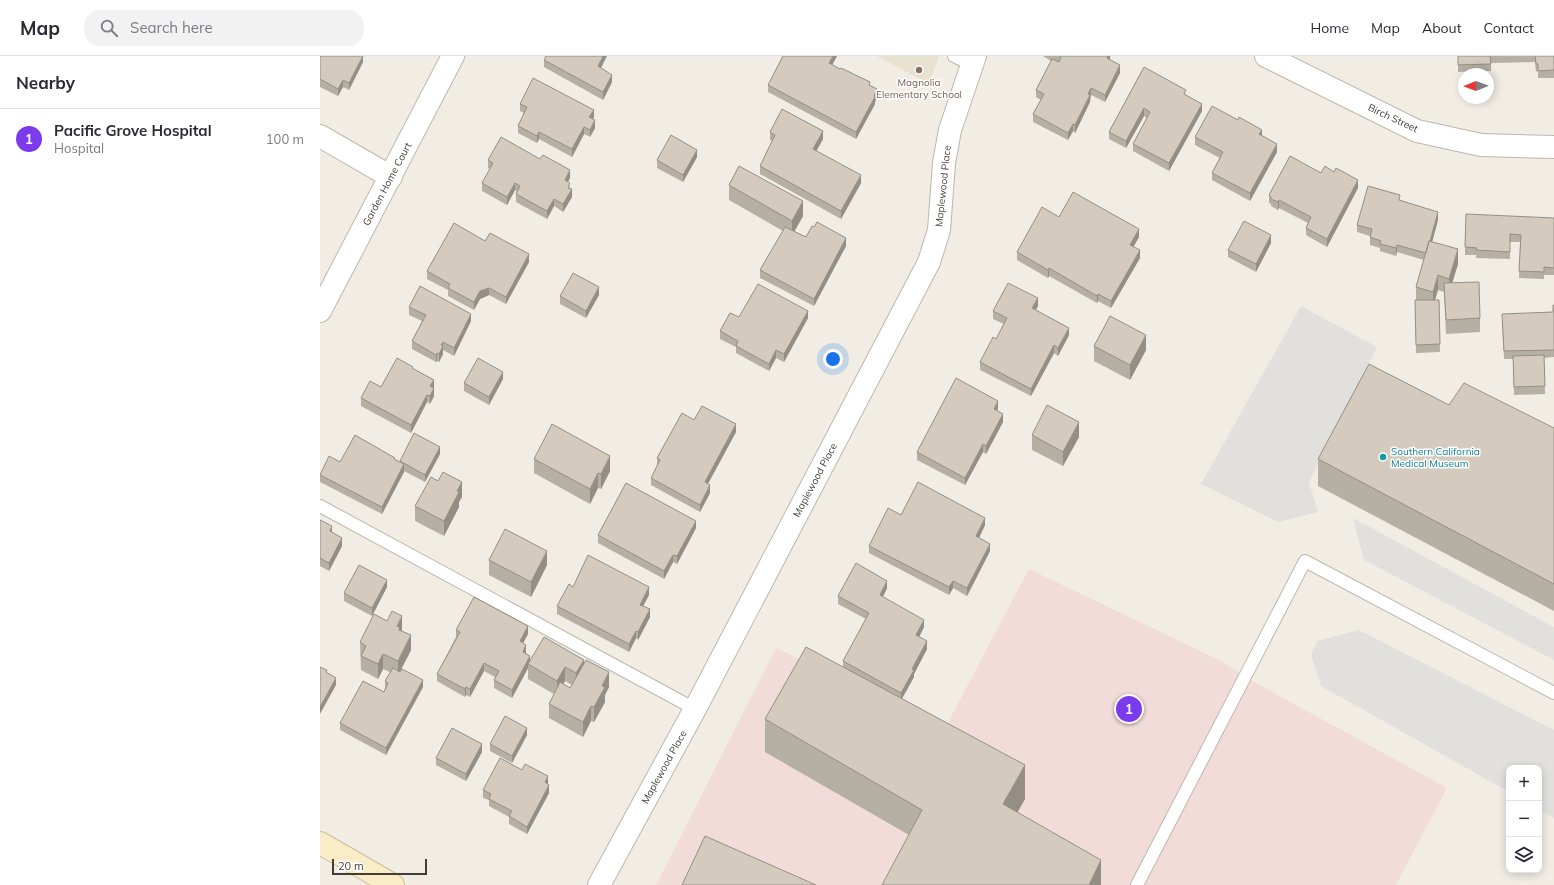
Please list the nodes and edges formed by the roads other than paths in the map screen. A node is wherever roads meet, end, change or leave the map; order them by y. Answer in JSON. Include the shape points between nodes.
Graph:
{"nodes":[{"id":1,"x":453,"y":56,"type":"edge"},
{"id":2,"x":1266,"y":56,"type":"edge"},
{"id":3,"x":967,"y":59,"type":"edge"},
{"id":4,"x":320,"y":136,"type":"edge"},
{"id":5,"x":1554,"y":147,"type":"edge"},
{"id":6,"x":391,"y":177,"type":"junction"},
{"id":7,"x":320,"y":311,"type":"edge"},
{"id":8,"x":320,"y":506,"type":"edge"},
{"id":9,"x":1554,"y":692,"type":"edge"},
{"id":10,"x":695,"y":709,"type":"junction"},
{"id":11,"x":320,"y":844,"type":"edge"},
{"id":12,"x":393,"y":885,"type":"edge"},
{"id":13,"x":599,"y":885,"type":"edge"},
{"id":14,"x":1137,"y":885,"type":"edge"}],
"edges":[{"from":1,"to":6,"type":"street","name":"Garden Home Court"},
{"from":2,"to":5,"type":"street","name":"Birch Street","via":[[1417,131],[1481,145]]},
{"from":3,"to":10,"type":"street","name":"Maplewood Place","via":[[944,163],[939,230],[929,262]]},
{"from":4,"to":6,"type":"street"},
{"from":6,"to":7,"type":"street","name":"Garden Home Court"},
{"from":8,"to":10,"type":"lane"},
{"from":9,"to":14,"type":"lane","via":[[1305,561]]},
{"from":10,"to":13,"type":"street","name":"Maplewood Place"},
{"from":11,"to":12,"type":"main road"}]}
